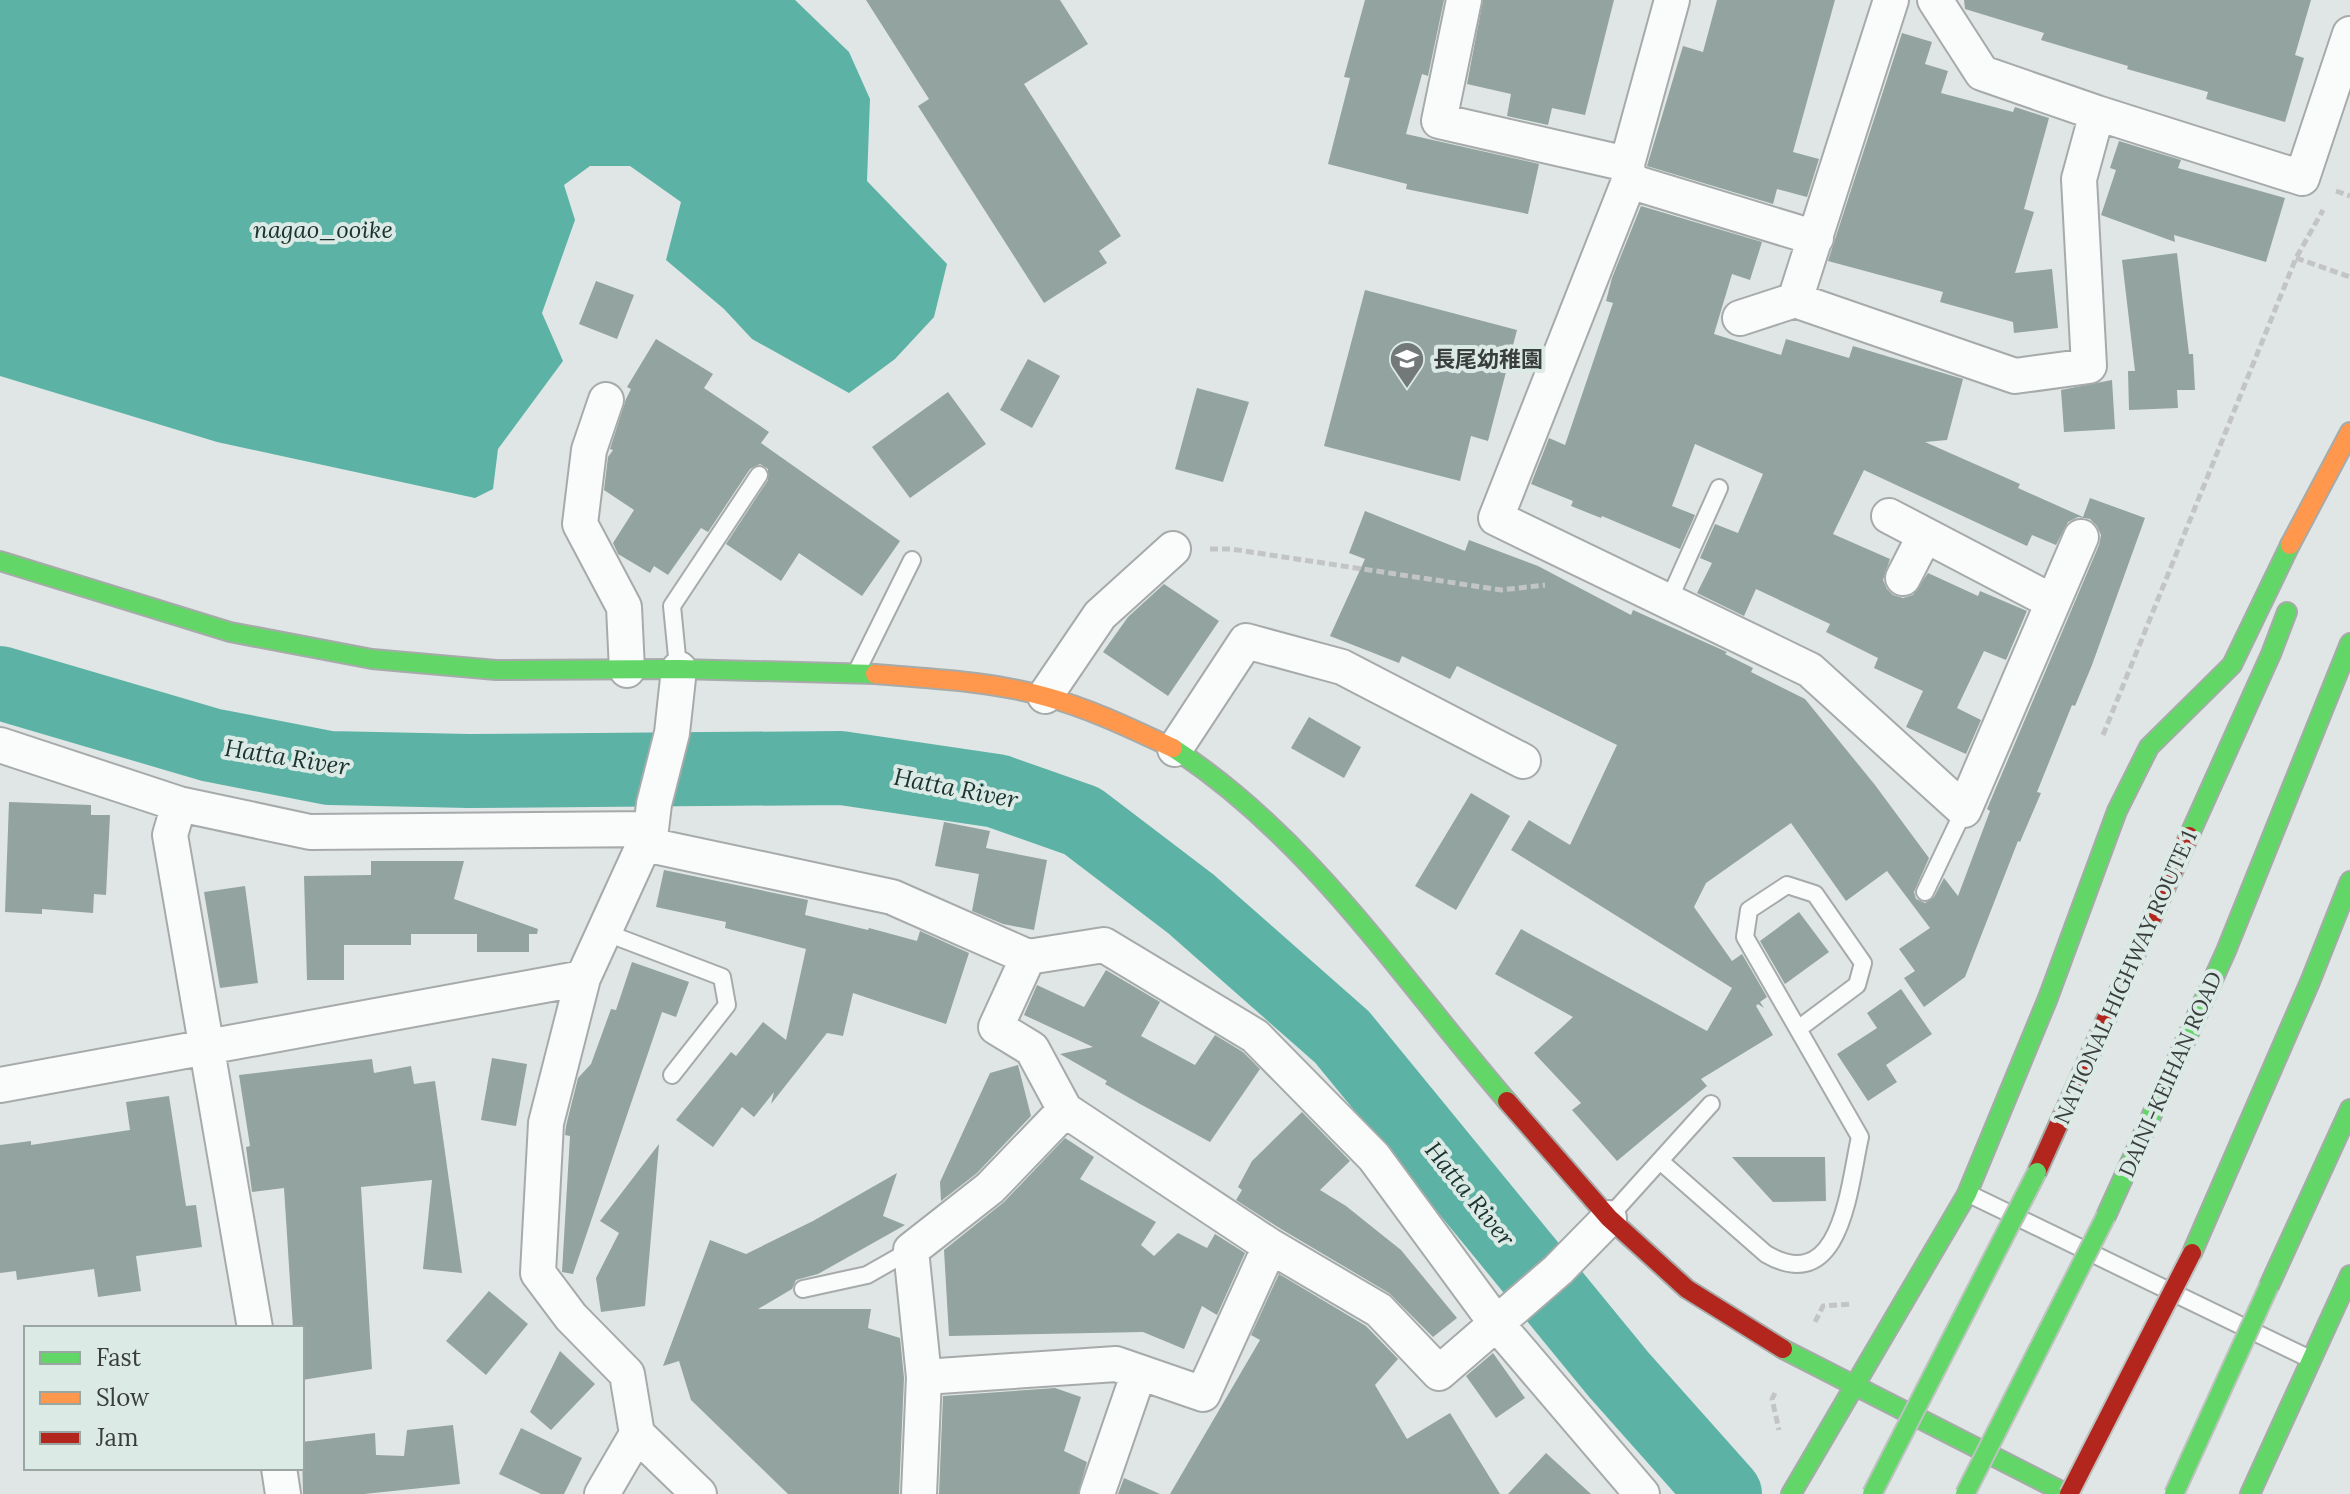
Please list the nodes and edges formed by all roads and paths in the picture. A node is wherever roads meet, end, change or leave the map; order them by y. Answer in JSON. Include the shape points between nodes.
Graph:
{"nodes":[{"id":1,"x":1464,"y":0,"type":"edge"},
{"id":2,"x":1672,"y":0,"type":"edge"},
{"id":3,"x":1891,"y":0,"type":"edge"},
{"id":4,"x":1935,"y":0,"type":"edge"},
{"id":5,"x":2350,"y":34,"type":"edge"},
{"id":6,"x":2097,"y":113,"type":"junction"},
{"id":7,"x":1628,"y":172,"type":"junction"},
{"id":8,"x":1816,"y":238,"type":"junction"},
{"id":9,"x":2296,"y":258,"type":"dead end"},
{"id":10,"x":2350,"y":277,"type":"edge"},
{"id":11,"x":1795,"y":300,"type":"junction"},
{"id":12,"x":1740,"y":318,"type":"dead end"},
{"id":13,"x":606,"y":400,"type":"dead end"},
{"id":14,"x":2350,"y":432,"type":"edge"},
{"id":15,"x":2350,"y":447,"type":"edge"},
{"id":16,"x":759,"y":475,"type":"dead end"},
{"id":17,"x":1719,"y":488,"type":"dead end"},
{"id":18,"x":1889,"y":516,"type":"dead end"},
{"id":19,"x":1925,"y":535,"type":"junction"},
{"id":20,"x":2316,"y":535,"type":"dead end"},
{"id":21,"x":2081,"y":537,"type":"dead end"},
{"id":22,"x":1173,"y":549,"type":"joint"},
{"id":23,"x":1560,"y":550,"type":"junction"},
{"id":24,"x":912,"y":560,"type":"dead end"},
{"id":25,"x":0,"y":561,"type":"edge"},
{"id":26,"x":1903,"y":578,"type":"dead end"},
{"id":27,"x":2294,"y":595,"type":"dead end"},
{"id":28,"x":1668,"y":602,"type":"junction"},
{"id":29,"x":2053,"y":602,"type":"junction"},
{"id":30,"x":2350,"y":643,"type":"edge"},
{"id":31,"x":679,"y":669,"type":"junction"},
{"id":32,"x":627,"y":670,"type":"junction"},
{"id":33,"x":857,"y":672,"type":"junction"},
{"id":34,"x":1045,"y":696,"type":"junction"},
{"id":35,"x":0,"y":745,"type":"edge"},
{"id":36,"x":1175,"y":749,"type":"junction"},
{"id":37,"x":1523,"y":761,"type":"dead end"},
{"id":38,"x":179,"y":804,"type":"junction"},
{"id":39,"x":1964,"y":810,"type":"junction"},
{"id":40,"x":649,"y":826,"type":"junction"},
{"id":41,"x":2350,"y":881,"type":"edge"},
{"id":42,"x":1925,"y":892,"type":"dead end"},
{"id":43,"x":604,"y":932,"type":"junction"},
{"id":44,"x":1028,"y":957,"type":"junction"},
{"id":45,"x":583,"y":978,"type":"junction"},
{"id":46,"x":1798,"y":1029,"type":"junction"},
{"id":47,"x":206,"y":1046,"type":"junction"},
{"id":48,"x":672,"y":1075,"type":"dead end"},
{"id":49,"x":0,"y":1085,"type":"edge"},
{"id":50,"x":1711,"y":1104,"type":"dead end"},
{"id":51,"x":2350,"y":1109,"type":"edge"},
{"id":52,"x":1065,"y":1110,"type":"junction"},
{"id":53,"x":1660,"y":1161,"type":"junction"},
{"id":54,"x":1967,"y":1194,"type":"junction"},
{"id":55,"x":1609,"y":1218,"type":"junction"},
{"id":56,"x":1270,"y":1246,"type":"junction"},
{"id":57,"x":911,"y":1250,"type":"junction"},
{"id":58,"x":2350,"y":1275,"type":"edge"},
{"id":59,"x":803,"y":1289,"type":"dead end"},
{"id":60,"x":1506,"y":1314,"type":"junction"},
{"id":61,"x":255,"y":1326,"type":"edge"},
{"id":62,"x":2310,"y":1359,"type":"junction"},
{"id":63,"x":1139,"y":1372,"type":"junction"},
{"id":64,"x":924,"y":1377,"type":"junction"},
{"id":65,"x":1853,"y":1387,"type":"junction"},
{"id":66,"x":637,"y":1434,"type":"junction"},
{"id":67,"x":279,"y":1470,"type":"edge"},
{"id":68,"x":283,"y":1494,"type":"edge"},
{"id":69,"x":602,"y":1494,"type":"edge"},
{"id":70,"x":699,"y":1494,"type":"edge"},
{"id":71,"x":919,"y":1494,"type":"edge"},
{"id":72,"x":1097,"y":1494,"type":"edge"},
{"id":73,"x":1642,"y":1494,"type":"edge"},
{"id":74,"x":1791,"y":1494,"type":"edge"},
{"id":75,"x":1872,"y":1494,"type":"edge"},
{"id":76,"x":1965,"y":1494,"type":"edge"},
{"id":77,"x":2068,"y":1494,"type":"edge"},
{"id":78,"x":2174,"y":1494,"type":"edge"},
{"id":79,"x":2250,"y":1494,"type":"edge"}],
"edges":[{"from":1,"to":7,"type":"street","via":[[1439,121]]},
{"from":2,"to":7,"type":"street"},
{"from":3,"to":8,"type":"street"},
{"from":4,"to":6,"type":"street","via":[[1982,73]]},
{"from":5,"to":6,"type":"street","via":[[2302,178]]},
{"from":6,"to":11,"type":"street","via":[[2079,179],[2089,366],[2015,376]]},
{"from":7,"to":8,"type":"street"},
{"from":7,"to":23,"type":"street","via":[[1496,518]]},
{"from":8,"to":11,"type":"street"},
{"from":9,"to":10,"type":"path"},
{"from":11,"to":12,"type":"street"},
{"from":13,"to":32,"type":"street","via":[[589,450],[580,524],[624,607]]},
{"from":14,"to":54,"type":"main road","via":[[2232,665],[2149,747],[2117,811]]},
{"from":15,"to":20,"type":"main road"},
{"from":16,"to":31,"type":"lane","via":[[672,606]]},
{"from":17,"to":28,"type":"lane"},
{"from":18,"to":19,"type":"street"},
{"from":19,"to":26,"type":"street"},
{"from":19,"to":29,"type":"street"},
{"from":21,"to":29,"type":"street"},
{"from":22,"to":23,"type":"path","via":[[1231,549],[1501,590],[1549,585]]},
{"from":22,"to":34,"type":"street","via":[[1100,615]]},
{"from":23,"to":28,"type":"street"},
{"from":24,"to":33,"type":"lane"},
{"from":25,"to":32,"type":"main road","via":[[230,632],[372,659],[496,670]]},
{"from":27,"to":75,"type":"main road","name":"NATIONAL HIGHWAY ROUTE 1","bridge":true,"via":[[2037,1172]]},
{"from":28,"to":39,"type":"street","via":[[1810,670]]},
{"from":29,"to":39,"type":"street"},
{"from":30,"to":76,"type":"main road","name":"DAINI-KEIHAN ROAD","bridge":true,"via":[[2226,951],[2106,1216]]},
{"from":31,"to":32,"type":"main road"},
{"from":31,"to":33,"type":"main road"},
{"from":31,"to":40,"type":"street","via":[[672,733]]},
{"from":33,"to":34,"type":"main road","via":[[967,682]]},
{"from":34,"to":36,"type":"main road"},
{"from":35,"to":38,"type":"street"},
{"from":36,"to":37,"type":"street","via":[[1246,641],[1342,667]]},
{"from":36,"to":55,"type":"main road","via":[[1273,826],[1353,912],[1462,1049]]},
{"from":38,"to":40,"type":"street","via":[[310,832]]},
{"from":38,"to":47,"type":"street","via":[[170,835]]},
{"from":39,"to":42,"type":"lane"},
{"from":40,"to":43,"type":"street"},
{"from":40,"to":44,"type":"street","via":[[892,897]]},
{"from":41,"to":77,"type":"main road","bridge":true,"via":[[2192,1253]]},
{"from":43,"to":45,"type":"street"},
{"from":43,"to":48,"type":"lane","via":[[722,977],[727,1005]]},
{"from":44,"to":52,"type":"street","via":[[996,1027],[1032,1049]]},
{"from":44,"to":60,"type":"street","via":[[1104,945],[1255,1036],[1374,1157]]},
{"from":45,"to":47,"type":"street"},
{"from":45,"to":66,"type":"street","via":[[546,1123],[538,1273],[571,1317],[627,1374]]},
{"from":46,"to":46,"type":"lane","via":[[1745,937],[1749,910],[1787,885],[1815,894],[1863,963],[1857,985]]},
{"from":46,"to":53,"type":"lane","via":[[1860,1137],[1838,1234],[1822,1256],[1799,1264],[1766,1254]]},
{"from":47,"to":49,"type":"street"},
{"from":47,"to":61,"type":"street"},
{"from":50,"to":53,"type":"lane"},
{"from":51,"to":78,"type":"main road","bridge":true},
{"from":52,"to":56,"type":"street"},
{"from":52,"to":57,"type":"street","via":[[990,1188]]},
{"from":53,"to":55,"type":"lane"},
{"from":54,"to":62,"type":"lane"},
{"from":54,"to":65,"type":"main road"},
{"from":55,"to":60,"type":"street"},
{"from":55,"to":65,"type":"main road","via":[[1687,1289]]},
{"from":56,"to":60,"type":"street","via":[[1379,1310],[1439,1373]]},
{"from":56,"to":63,"type":"street","via":[[1203,1394]]},
{"from":57,"to":59,"type":"lane","via":[[867,1275]]},
{"from":57,"to":64,"type":"street"},
{"from":58,"to":62,"type":"main road"},
{"from":60,"to":73,"type":"street"},
{"from":62,"to":79,"type":"main road"},
{"from":63,"to":64,"type":"street","via":[[1116,1364]]},
{"from":63,"to":72,"type":"street"},
{"from":64,"to":71,"type":"street"},
{"from":65,"to":74,"type":"main road"},
{"from":65,"to":77,"type":"main road"},
{"from":66,"to":69,"type":"street"},
{"from":66,"to":70,"type":"street"},
{"from":67,"to":68,"type":"street"}]}
